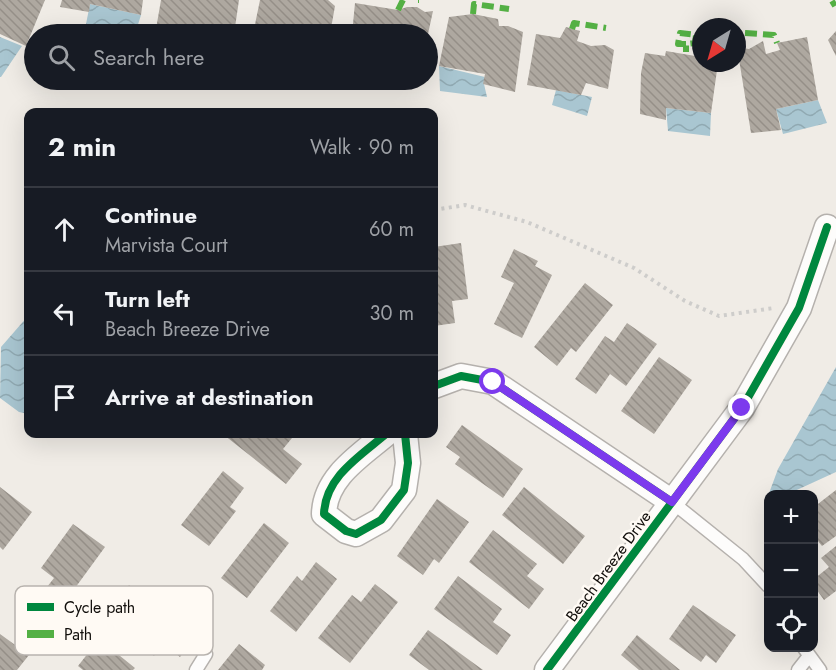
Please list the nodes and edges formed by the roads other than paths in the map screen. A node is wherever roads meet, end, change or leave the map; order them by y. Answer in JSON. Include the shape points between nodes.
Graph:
{"nodes":[{"id":1,"x":827,"y":227,"type":"dead end"},
{"id":2,"x":438,"y":385,"type":"edge"},
{"id":3,"x":381,"y":438,"type":"edge"},
{"id":4,"x":405,"y":438,"type":"edge"},
{"id":5,"x":672,"y":502,"type":"junction"},
{"id":6,"x":764,"y":582,"type":"edge"},
{"id":7,"x":806,"y":652,"type":"edge"},
{"id":8,"x":205,"y":655,"type":"edge"},
{"id":9,"x":196,"y":670,"type":"edge"},
{"id":10,"x":547,"y":670,"type":"edge"},
{"id":11,"x":798,"y":670,"type":"edge"},
{"id":12,"x":820,"y":670,"type":"edge"}],
"edges":[{"from":1,"to":5,"type":"street","name":"Beach Breeze Drive","via":[[799,308],[742,408]]},
{"from":2,"to":5,"type":"street","via":[[461,376],[493,382]]},
{"from":3,"to":4,"type":"street","via":[[337,475],[324,501],[324,514],[346,531],[356,534],[381,520],[404,490],[408,463]]},
{"from":5,"to":6,"type":"lane","via":[[743,559]]},
{"from":5,"to":10,"type":"street","name":"Beach Breeze Drive"},
{"from":7,"to":11,"type":"lane"},
{"from":7,"to":12,"type":"lane"},
{"from":8,"to":9,"type":"lane"}]}
